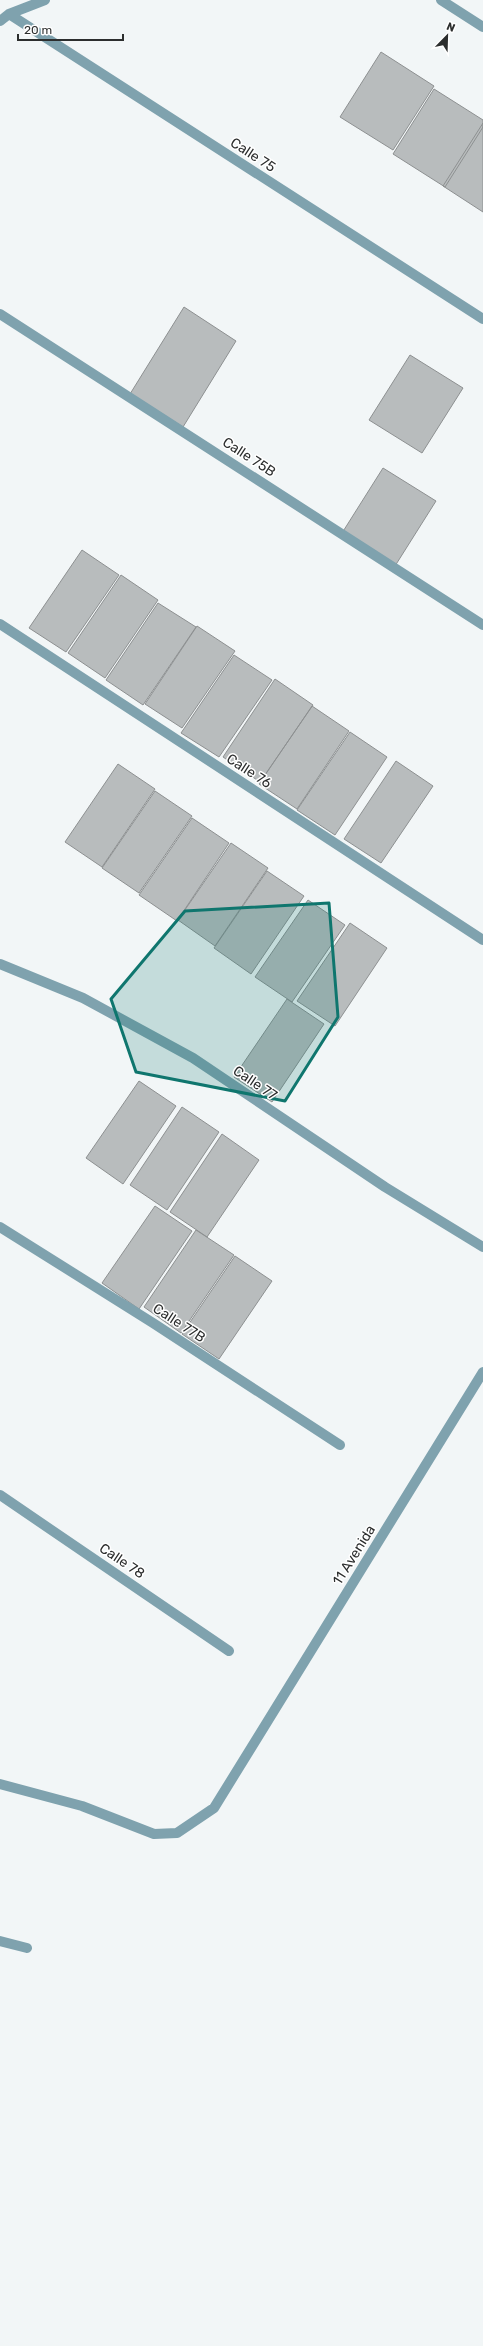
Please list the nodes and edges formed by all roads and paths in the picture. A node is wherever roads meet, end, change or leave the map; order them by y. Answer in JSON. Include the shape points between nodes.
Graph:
{"nodes":[{"id":1,"x":45,"y":0,"type":"edge"},
{"id":2,"x":441,"y":0,"type":"edge"},
{"id":3,"x":9,"y":14,"type":"junction"},
{"id":4,"x":0,"y":21,"type":"edge"},
{"id":5,"x":483,"y":27,"type":"edge"},
{"id":6,"x":0,"y":314,"type":"edge"},
{"id":7,"x":483,"y":319,"type":"edge"},
{"id":8,"x":0,"y":624,"type":"edge"},
{"id":9,"x":483,"y":625,"type":"edge"},
{"id":10,"x":483,"y":940,"type":"edge"},
{"id":11,"x":0,"y":964,"type":"edge"},
{"id":12,"x":0,"y":1227,"type":"edge"},
{"id":13,"x":483,"y":1247,"type":"edge"},
{"id":14,"x":483,"y":1372,"type":"edge"},
{"id":15,"x":340,"y":1446,"type":"dead end"},
{"id":16,"x":0,"y":1495,"type":"edge"},
{"id":17,"x":229,"y":1651,"type":"dead end"},
{"id":18,"x":0,"y":1784,"type":"edge"},
{"id":19,"x":0,"y":1941,"type":"edge"},
{"id":20,"x":27,"y":1948,"type":"dead end"}],
"edges":[{"from":1,"to":3,"type":"street"},
{"from":2,"to":5,"type":"street"},
{"from":3,"to":4,"type":"street"},
{"from":3,"to":7,"type":"street","name":"Calle 75"},
{"from":6,"to":9,"type":"street","name":"Calle 75B"},
{"from":8,"to":10,"type":"street","name":"Calle 76"},
{"from":11,"to":13,"type":"street","name":"Calle 77","via":[[83,998],[193,1058],[385,1187]]},
{"from":12,"to":15,"type":"street","name":"Calle 77B","via":[[153,1323]]},
{"from":14,"to":18,"type":"street","name":"11 Avenida","via":[[214,1808],[177,1833],[154,1834],[82,1806]]},
{"from":16,"to":17,"type":"street","name":"Calle 78"},
{"from":19,"to":20,"type":"street"}]}
